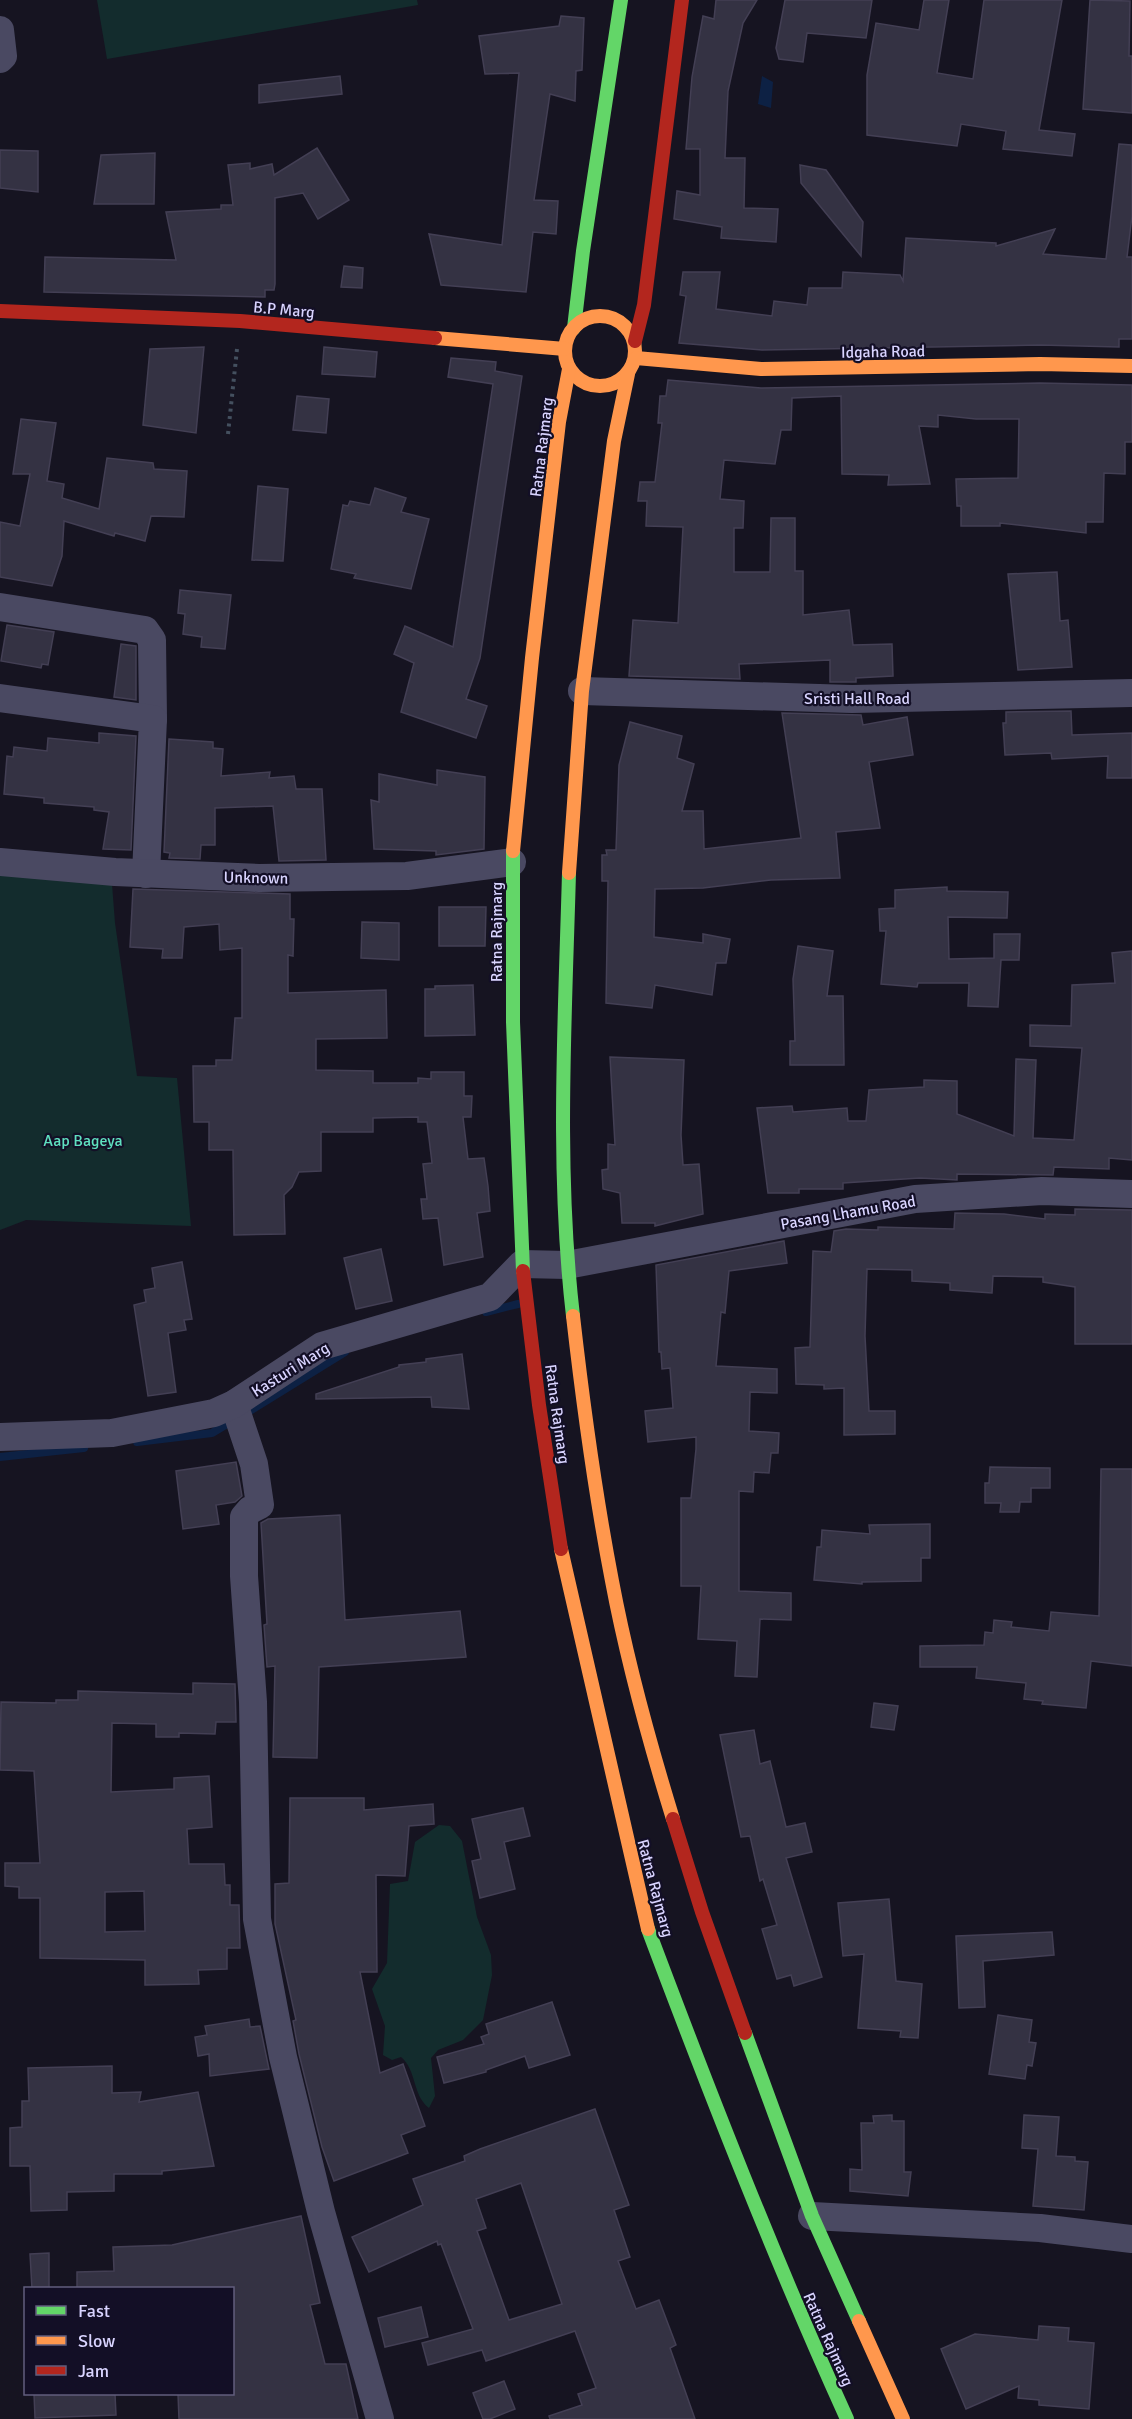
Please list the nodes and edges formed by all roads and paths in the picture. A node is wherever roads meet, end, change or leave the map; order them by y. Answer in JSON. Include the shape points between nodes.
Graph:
{"nodes":[{"id":1,"x":621,"y":0,"type":"edge"},
{"id":2,"x":682,"y":0,"type":"edge"},
{"id":3,"x":0,"y":30,"type":"edge"},
{"id":4,"x":0,"y":59,"type":"edge"},
{"id":5,"x":0,"y":310,"type":"edge"},
{"id":6,"x":240,"y":321,"type":"junction"},
{"id":7,"x":574,"y":328,"type":"junction"},
{"id":8,"x":635,"y":342,"type":"junction"},
{"id":9,"x":565,"y":349,"type":"junction"},
{"id":10,"x":636,"y":358,"type":"junction"},
{"id":11,"x":1132,"y":366,"type":"edge"},
{"id":12,"x":569,"y":369,"type":"junction"},
{"id":13,"x":628,"y":374,"type":"junction"},
{"id":14,"x":228,"y":435,"type":"dead end"},
{"id":15,"x":0,"y":607,"type":"edge"},
{"id":16,"x":582,"y":691,"type":"junction"},
{"id":17,"x":1132,"y":693,"type":"edge"},
{"id":18,"x":0,"y":698,"type":"edge"},
{"id":19,"x":153,"y":719,"type":"junction"},
{"id":20,"x":0,"y":862,"type":"edge"},
{"id":21,"x":512,"y":862,"type":"junction"},
{"id":22,"x":146,"y":874,"type":"junction"},
{"id":23,"x":1132,"y":1194,"type":"edge"},
{"id":24,"x":522,"y":1264,"type":"junction"},
{"id":25,"x":567,"y":1265,"type":"junction"},
{"id":26,"x":234,"y":1404,"type":"junction"},
{"id":27,"x":0,"y":1437,"type":"edge"},
{"id":28,"x":812,"y":2216,"type":"junction"},
{"id":29,"x":1132,"y":2239,"type":"edge"},
{"id":30,"x":380,"y":2419,"type":"edge"},
{"id":31,"x":847,"y":2419,"type":"edge"},
{"id":32,"x":903,"y":2419,"type":"edge"}],
"edges":[{"from":1,"to":7,"type":"main road"},
{"from":2,"to":8,"type":"main road","via":[[644,305]]},
{"from":3,"to":4,"type":"street"},
{"from":5,"to":6,"type":"main road","name":"B.P Marg"},
{"from":6,"to":9,"type":"main road","name":"B.P Marg"},
{"from":6,"to":14,"type":"path"},
{"from":7,"to":8,"type":"main road","via":[[599,316],[612,318],[626,327]]},
{"from":7,"to":9,"type":"main road"},
{"from":8,"to":10,"type":"main road"},
{"from":9,"to":12,"type":"main road"},
{"from":10,"to":11,"type":"main road","name":"Idgaha Road","via":[[761,369]]},
{"from":10,"to":13,"type":"main road"},
{"from":12,"to":13,"type":"main road","via":[[583,382],[598,387],[615,384]]},
{"from":12,"to":21,"type":"main road","name":"Ratna Rajmarg","via":[[559,422]]},
{"from":13,"to":16,"type":"main road","name":"Ratna Rajmarg","via":[[614,441]]},
{"from":15,"to":19,"type":"street","via":[[145,630],[152,640]]},
{"from":16,"to":17,"type":"street","name":"Sristi Hall Road","via":[[852,699]]},
{"from":16,"to":25,"type":"main road","name":"Ratna Rajmarg","via":[[569,868],[564,1035]]},
{"from":18,"to":19,"type":"street"},
{"from":19,"to":22,"type":"street"},
{"from":20,"to":22,"type":"street","name":"Unknown"},
{"from":21,"to":22,"type":"street","name":"Unknown","via":[[407,876],[259,878]]},
{"from":21,"to":24,"type":"main road","name":"Ratna Rajmarg"},
{"from":23,"to":25,"type":"street","name":"Pasang Lhamu Road","via":[[1042,1191],[915,1199]]},
{"from":24,"to":25,"type":"street"},
{"from":24,"to":26,"type":"street","name":"Kasturi Marg","via":[[490,1297],[322,1346]]},
{"from":24,"to":31,"type":"main road","name":"Ratna Rajmarg","via":[[564,1570],[645,1921],[721,2125]]},
{"from":25,"to":28,"type":"main road","name":"Ratna Rajmarg","via":[[585,1421],[612,1582],[654,1756],[702,1912]]},
{"from":26,"to":27,"type":"street","name":"Kasturi Marg","via":[[213,1413],[112,1433]]},
{"from":26,"to":30,"type":"street","via":[[254,1464],[260,1505],[244,1517],[253,1702],[257,1919],[283,2057],[321,2212]]},
{"from":28,"to":29,"type":"street","via":[[1040,2228]]},
{"from":28,"to":32,"type":"main road","name":"Ratna Rajmarg"}]}
